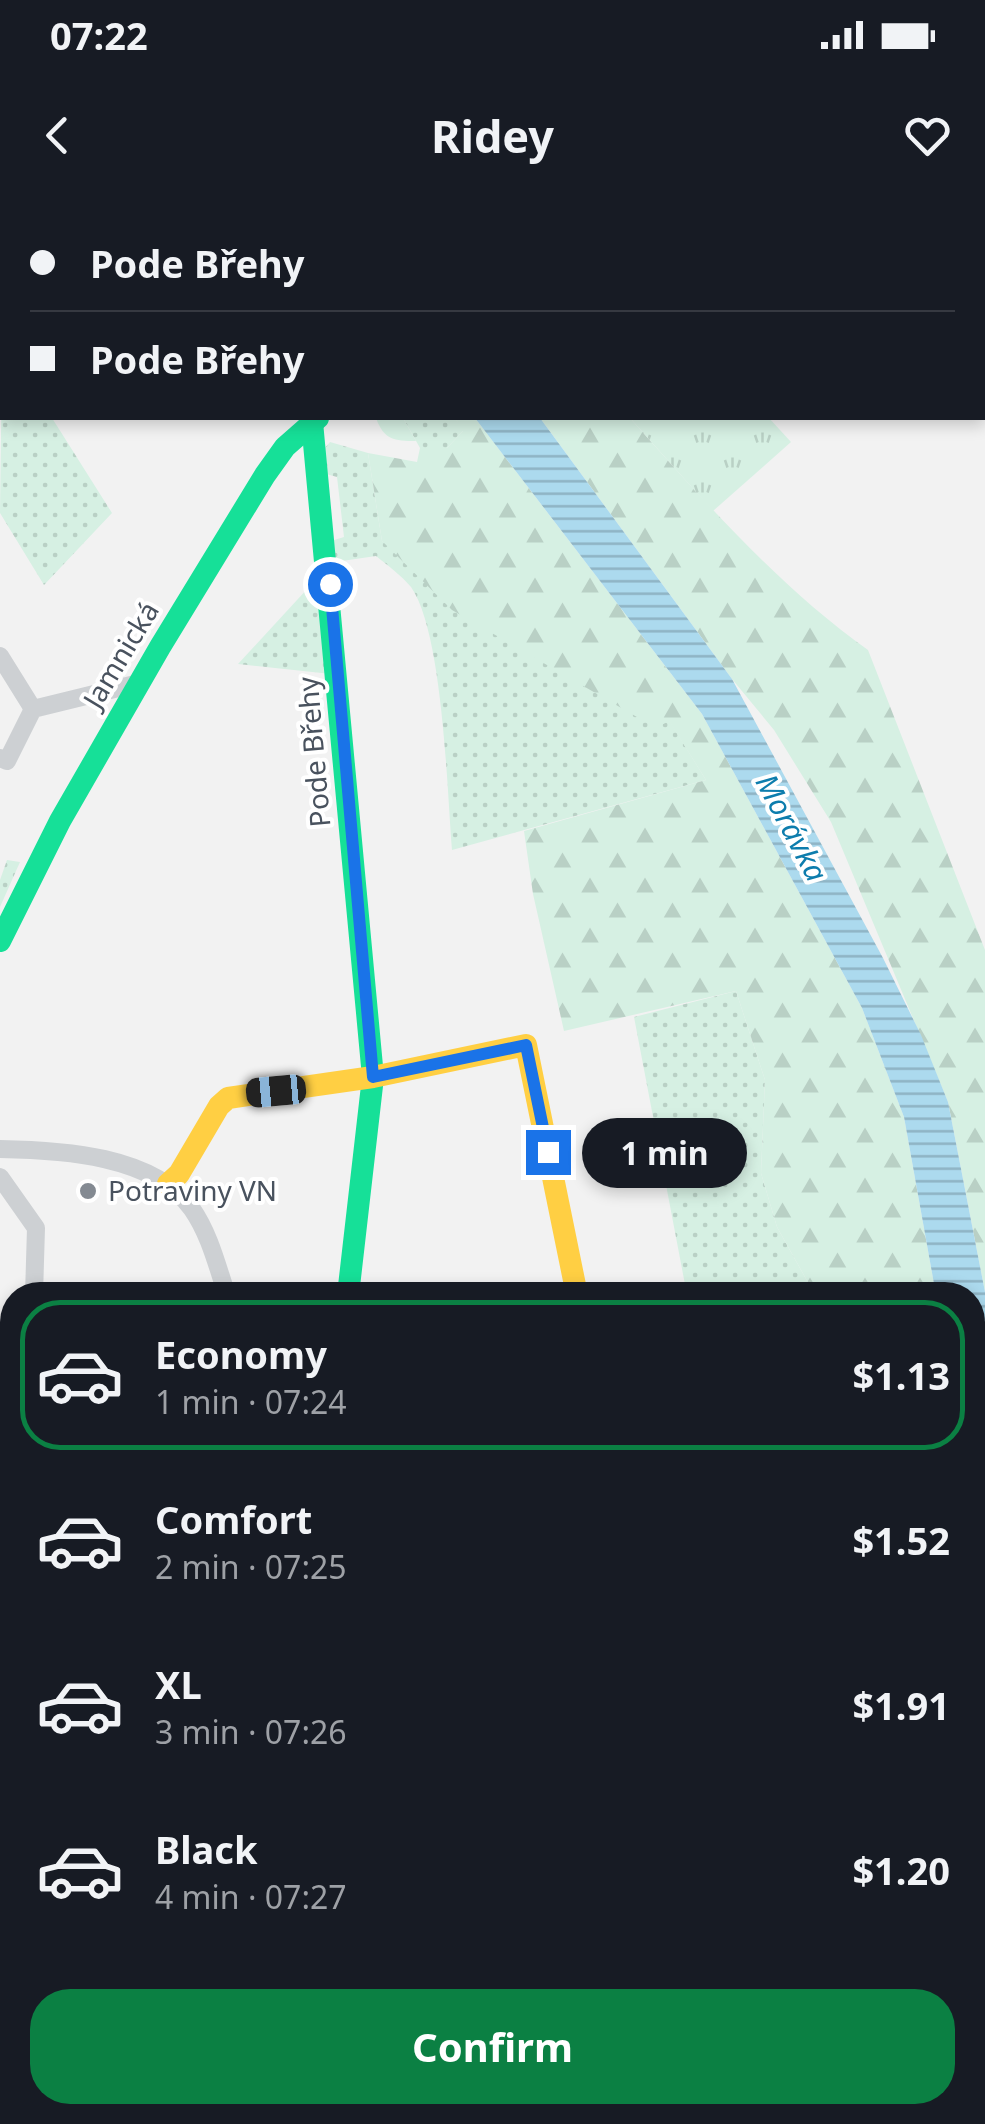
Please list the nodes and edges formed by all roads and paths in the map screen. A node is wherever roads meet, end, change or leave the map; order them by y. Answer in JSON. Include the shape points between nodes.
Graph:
{"nodes":[{"id":1,"x":315,"y":420,"type":"edge"},
{"id":2,"x":0,"y":656,"type":"edge"},
{"id":3,"x":139,"y":683,"type":"junction"},
{"id":4,"x":34,"y":709,"type":"junction"},
{"id":5,"x":0,"y":758,"type":"edge"},
{"id":6,"x":0,"y":942,"type":"edge"},
{"id":7,"x":373,"y":1077,"type":"junction"},
{"id":8,"x":0,"y":1148,"type":"edge"},
{"id":9,"x":0,"y":1177,"type":"edge"},
{"id":10,"x":168,"y":1184,"type":"junction"},
{"id":11,"x":34,"y":1282,"type":"edge"},
{"id":12,"x":223,"y":1282,"type":"edge"},
{"id":13,"x":349,"y":1282,"type":"edge"},
{"id":14,"x":574,"y":1282,"type":"edge"}],
"edges":[{"from":1,"to":3,"type":"street","name":"Jamnická","via":[[265,475]]},
{"from":1,"to":7,"type":"street","name":"Pode Břehy"},
{"from":2,"to":4,"type":"street"},
{"from":3,"to":4,"type":"street"},
{"from":3,"to":6,"type":"street","name":"Jamnická","via":[[71,796]]},
{"from":4,"to":5,"type":"street","via":[[6,761]]},
{"from":7,"to":10,"type":"street","via":[[228,1098]]},
{"from":7,"to":13,"type":"street","name":"Pode Břehy"},
{"from":7,"to":14,"type":"street","via":[[526,1045]]},
{"from":8,"to":10,"type":"street","via":[[73,1153],[149,1172]]},
{"from":9,"to":11,"type":"street","via":[[36,1228]]},
{"from":10,"to":12,"type":"street","via":[[206,1232]]}]}
